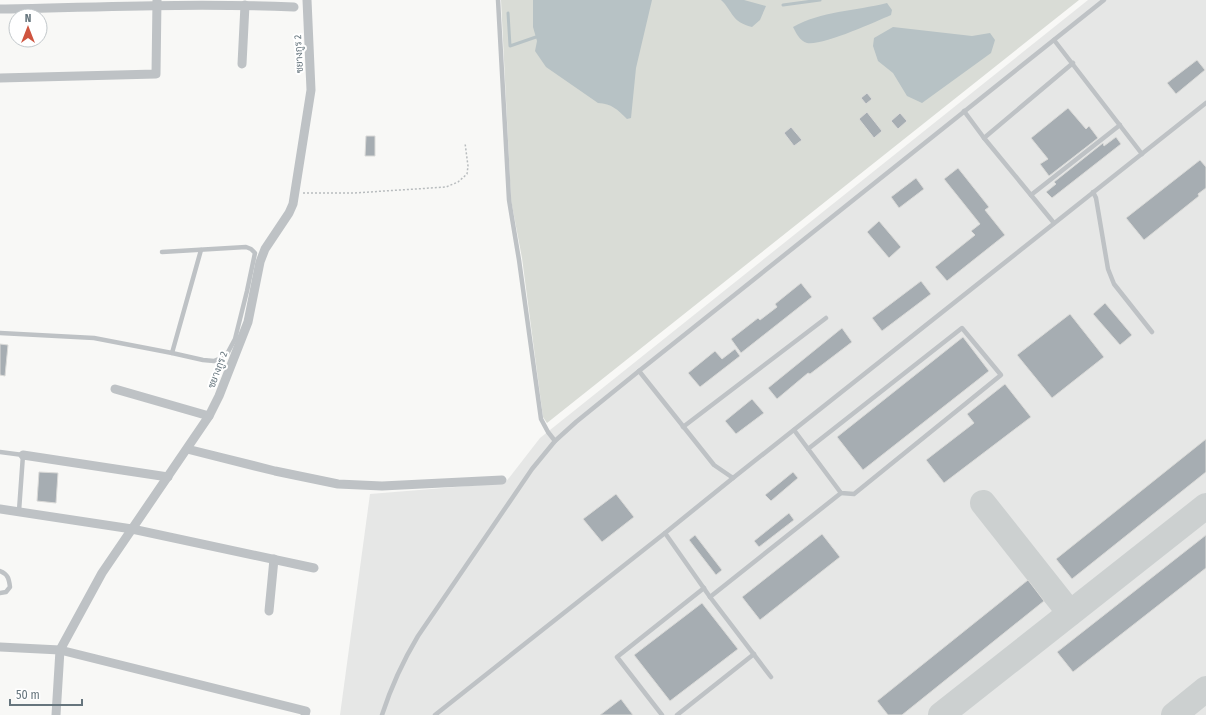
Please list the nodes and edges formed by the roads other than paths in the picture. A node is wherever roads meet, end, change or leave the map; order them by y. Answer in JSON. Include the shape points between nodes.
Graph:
{"nodes":[{"id":1,"x":308,"y":0,"type":"edge"},
{"id":2,"x":498,"y":0,"type":"edge"},
{"id":3,"x":1104,"y":0,"type":"edge"},
{"id":4,"x":157,"y":3,"type":"edge"},
{"id":5,"x":245,"y":5,"type":"junction"},
{"id":6,"x":294,"y":7,"type":"dead end"},
{"id":7,"x":0,"y":9,"type":"edge"},
{"id":8,"x":1054,"y":40,"type":"junction"},
{"id":9,"x":1073,"y":63,"type":"junction"},
{"id":10,"x":242,"y":64,"type":"dead end"},
{"id":11,"x":0,"y":78,"type":"edge"},
{"id":12,"x":1206,"y":103,"type":"edge"},
{"id":13,"x":964,"y":111,"type":"junction"},
{"id":14,"x":1120,"y":125,"type":"junction"},
{"id":15,"x":984,"y":138,"type":"junction"},
{"id":16,"x":1142,"y":154,"type":"junction"},
{"id":17,"x":1093,"y":192,"type":"junction"},
{"id":18,"x":1031,"y":195,"type":"junction"},
{"id":19,"x":1054,"y":223,"type":"junction"},
{"id":20,"x":201,"y":250,"type":"junction"},
{"id":21,"x":162,"y":252,"type":"dead end"},
{"id":22,"x":826,"y":318,"type":"dead end"},
{"id":23,"x":1152,"y":332,"type":"dead end"},
{"id":24,"x":0,"y":333,"type":"edge"},
{"id":25,"x":172,"y":353,"type":"junction"},
{"id":26,"x":639,"y":371,"type":"junction"},
{"id":27,"x":114,"y":389,"type":"dead end"},
{"id":28,"x":209,"y":416,"type":"junction"},
{"id":29,"x":683,"y":427,"type":"junction"},
{"id":30,"x":794,"y":430,"type":"junction"},
{"id":31,"x":555,"y":441,"type":"junction"},
{"id":32,"x":187,"y":449,"type":"junction"},
{"id":33,"x":808,"y":449,"type":"junction"},
{"id":34,"x":0,"y":452,"type":"edge"},
{"id":35,"x":23,"y":455,"type":"junction"},
{"id":36,"x":168,"y":477,"type":"junction"},
{"id":37,"x":733,"y":478,"type":"junction"},
{"id":38,"x":502,"y":480,"type":"dead end"},
{"id":39,"x":841,"y":493,"type":"junction"},
{"id":40,"x":0,"y":509,"type":"edge"},
{"id":41,"x":19,"y":511,"type":"junction"},
{"id":42,"x":132,"y":529,"type":"junction"},
{"id":43,"x":665,"y":533,"type":"junction"},
{"id":44,"x":274,"y":559,"type":"junction"},
{"id":45,"x":314,"y":568,"type":"dead end"},
{"id":46,"x":0,"y":571,"type":"edge"},
{"id":47,"x":704,"y":588,"type":"junction"},
{"id":48,"x":0,"y":593,"type":"edge"},
{"id":49,"x":710,"y":597,"type":"junction"},
{"id":50,"x":269,"y":611,"type":"dead end"},
{"id":51,"x":0,"y":647,"type":"edge"},
{"id":52,"x":60,"y":650,"type":"junction"},
{"id":53,"x":754,"y":654,"type":"junction"},
{"id":54,"x":771,"y":678,"type":"dead end"},
{"id":55,"x":56,"y":715,"type":"edge"},
{"id":56,"x":305,"y":715,"type":"edge"},
{"id":57,"x":382,"y":715,"type":"edge"},
{"id":58,"x":435,"y":715,"type":"edge"},
{"id":59,"x":662,"y":715,"type":"edge"},
{"id":60,"x":677,"y":715,"type":"edge"}],
"edges":[{"from":1,"to":28,"type":"street","name":"ชยางกูร 2","via":[[311,90],[296,193],[289,213],[265,249],[248,322],[220,396]]},
{"from":2,"to":31,"type":"lane","via":[[509,200],[541,419]]},
{"from":3,"to":8,"type":"lane"},
{"from":4,"to":5,"type":"street"},
{"from":4,"to":7,"type":"street"},
{"from":4,"to":11,"type":"street","via":[[156,74]]},
{"from":5,"to":6,"type":"street"},
{"from":5,"to":10,"type":"street"},
{"from":8,"to":9,"type":"lane"},
{"from":8,"to":13,"type":"lane"},
{"from":9,"to":14,"type":"lane"},
{"from":9,"to":15,"type":"lane"},
{"from":12,"to":16,"type":"lane"},
{"from":13,"to":15,"type":"lane"},
{"from":13,"to":26,"type":"lane"},
{"from":14,"to":16,"type":"lane"},
{"from":14,"to":18,"type":"lane"},
{"from":15,"to":18,"type":"lane"},
{"from":16,"to":17,"type":"lane"},
{"from":17,"to":19,"type":"lane"},
{"from":17,"to":23,"type":"lane","via":[[1108,269],[1114,284]]},
{"from":18,"to":19,"type":"lane"},
{"from":19,"to":30,"type":"lane"},
{"from":20,"to":21,"type":"lane"},
{"from":20,"to":25,"type":"lane"},
{"from":20,"to":25,"type":"lane","via":[[246,247],[254,253],[235,339],[228,354],[214,360]]},
{"from":22,"to":29,"type":"lane"},
{"from":24,"to":25,"type":"lane","via":[[94,338]]},
{"from":26,"to":29,"type":"lane"},
{"from":26,"to":31,"type":"lane"},
{"from":27,"to":28,"type":"street"},
{"from":28,"to":32,"type":"street","name":"ชยางกูร 2"},
{"from":29,"to":37,"type":"lane","via":[[714,466]]},
{"from":30,"to":33,"type":"lane"},
{"from":30,"to":37,"type":"lane"},
{"from":31,"to":57,"type":"lane","via":[[532,469],[418,636],[388,694]]},
{"from":32,"to":36,"type":"street","name":"ชยางกูร 2"},
{"from":32,"to":38,"type":"street","via":[[338,484],[382,486]]},
{"from":33,"to":39,"type":"lane"},
{"from":33,"to":39,"type":"lane","via":[[962,328],[1001,375],[854,494]]},
{"from":34,"to":35,"type":"lane"},
{"from":35,"to":36,"type":"street"},
{"from":35,"to":41,"type":"lane"},
{"from":36,"to":42,"type":"street","name":"ชยางกูร 2"},
{"from":37,"to":43,"type":"lane"},
{"from":39,"to":49,"type":"lane"},
{"from":40,"to":41,"type":"street"},
{"from":41,"to":42,"type":"street"},
{"from":42,"to":44,"type":"street"},
{"from":42,"to":52,"type":"street","name":"ชยางกูร 2","via":[[102,574]]},
{"from":43,"to":47,"type":"lane"},
{"from":43,"to":58,"type":"lane"},
{"from":44,"to":45,"type":"street"},
{"from":44,"to":50,"type":"street"},
{"from":46,"to":48,"type":"lane","via":[[8,577],[10,587],[6,592]]},
{"from":47,"to":49,"type":"lane"},
{"from":47,"to":59,"type":"lane","via":[[617,657]]},
{"from":49,"to":53,"type":"lane"},
{"from":51,"to":52,"type":"street"},
{"from":52,"to":55,"type":"street","name":"ชยางกูร 2"},
{"from":52,"to":56,"type":"street","via":[[306,711]]},
{"from":53,"to":54,"type":"lane"},
{"from":53,"to":60,"type":"lane"}]}
